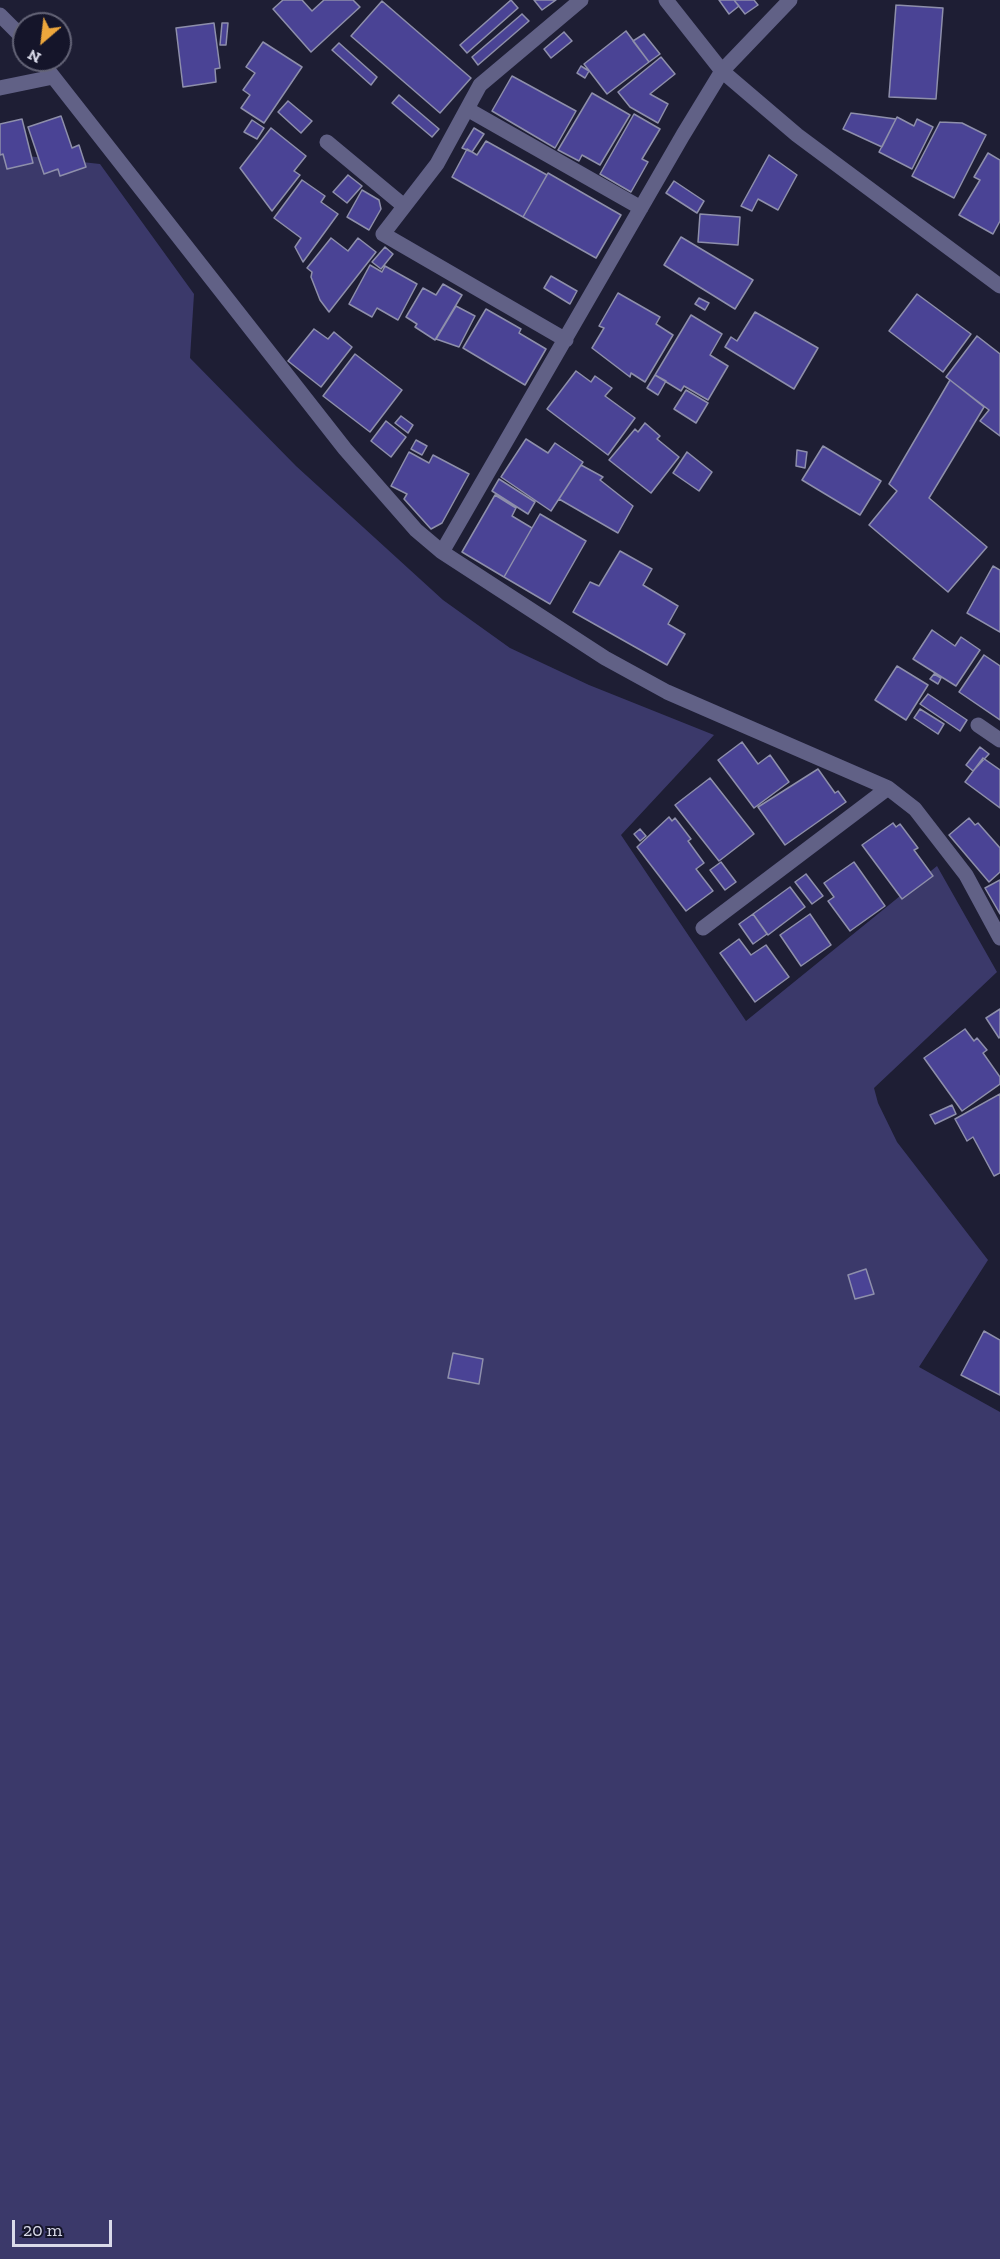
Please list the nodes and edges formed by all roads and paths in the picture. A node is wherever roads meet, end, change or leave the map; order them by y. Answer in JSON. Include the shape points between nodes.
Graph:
{"nodes":[{"id":1,"x":581,"y":0,"type":"edge"},
{"id":2,"x":666,"y":0,"type":"edge"},
{"id":3,"x":790,"y":0,"type":"edge"},
{"id":4,"x":0,"y":15,"type":"edge"},
{"id":5,"x":12,"y":27,"type":"edge"},
{"id":6,"x":722,"y":71,"type":"junction"},
{"id":7,"x":49,"y":72,"type":"edge"},
{"id":8,"x":53,"y":77,"type":"junction"},
{"id":9,"x":0,"y":88,"type":"edge"},
{"id":10,"x":467,"y":109,"type":"junction"},
{"id":11,"x":327,"y":142,"type":"dead end"},
{"id":12,"x":404,"y":206,"type":"junction"},
{"id":13,"x":641,"y":208,"type":"junction"},
{"id":14,"x":1000,"y":286,"type":"edge"},
{"id":15,"x":566,"y":340,"type":"junction"},
{"id":16,"x":442,"y":552,"type":"junction"},
{"id":17,"x":978,"y":725,"type":"dead end"},
{"id":18,"x":1000,"y":740,"type":"edge"},
{"id":19,"x":888,"y":788,"type":"junction"},
{"id":20,"x":703,"y":928,"type":"dead end"},
{"id":21,"x":1000,"y":938,"type":"edge"}],
"edges":[{"from":1,"to":10,"type":"street","via":[[480,85]]},
{"from":2,"to":6,"type":"street"},
{"from":3,"to":6,"type":"street"},
{"from":4,"to":5,"type":"street"},
{"from":6,"to":13,"type":"street"},
{"from":6,"to":14,"type":"street","via":[[797,135]]},
{"from":7,"to":8,"type":"street"},
{"from":8,"to":9,"type":"street"},
{"from":8,"to":16,"type":"street","via":[[345,450],[416,530]]},
{"from":10,"to":12,"type":"street","via":[[437,164]]},
{"from":10,"to":13,"type":"street"},
{"from":11,"to":12,"type":"street"},
{"from":12,"to":15,"type":"street","via":[[383,234]]},
{"from":13,"to":15,"type":"street"},
{"from":15,"to":16,"type":"street"},
{"from":16,"to":19,"type":"street","via":[[605,658],[667,692]]},
{"from":17,"to":18,"type":"street"},
{"from":19,"to":20,"type":"street"},
{"from":19,"to":21,"type":"street","via":[[915,810],[966,874]]}]}
